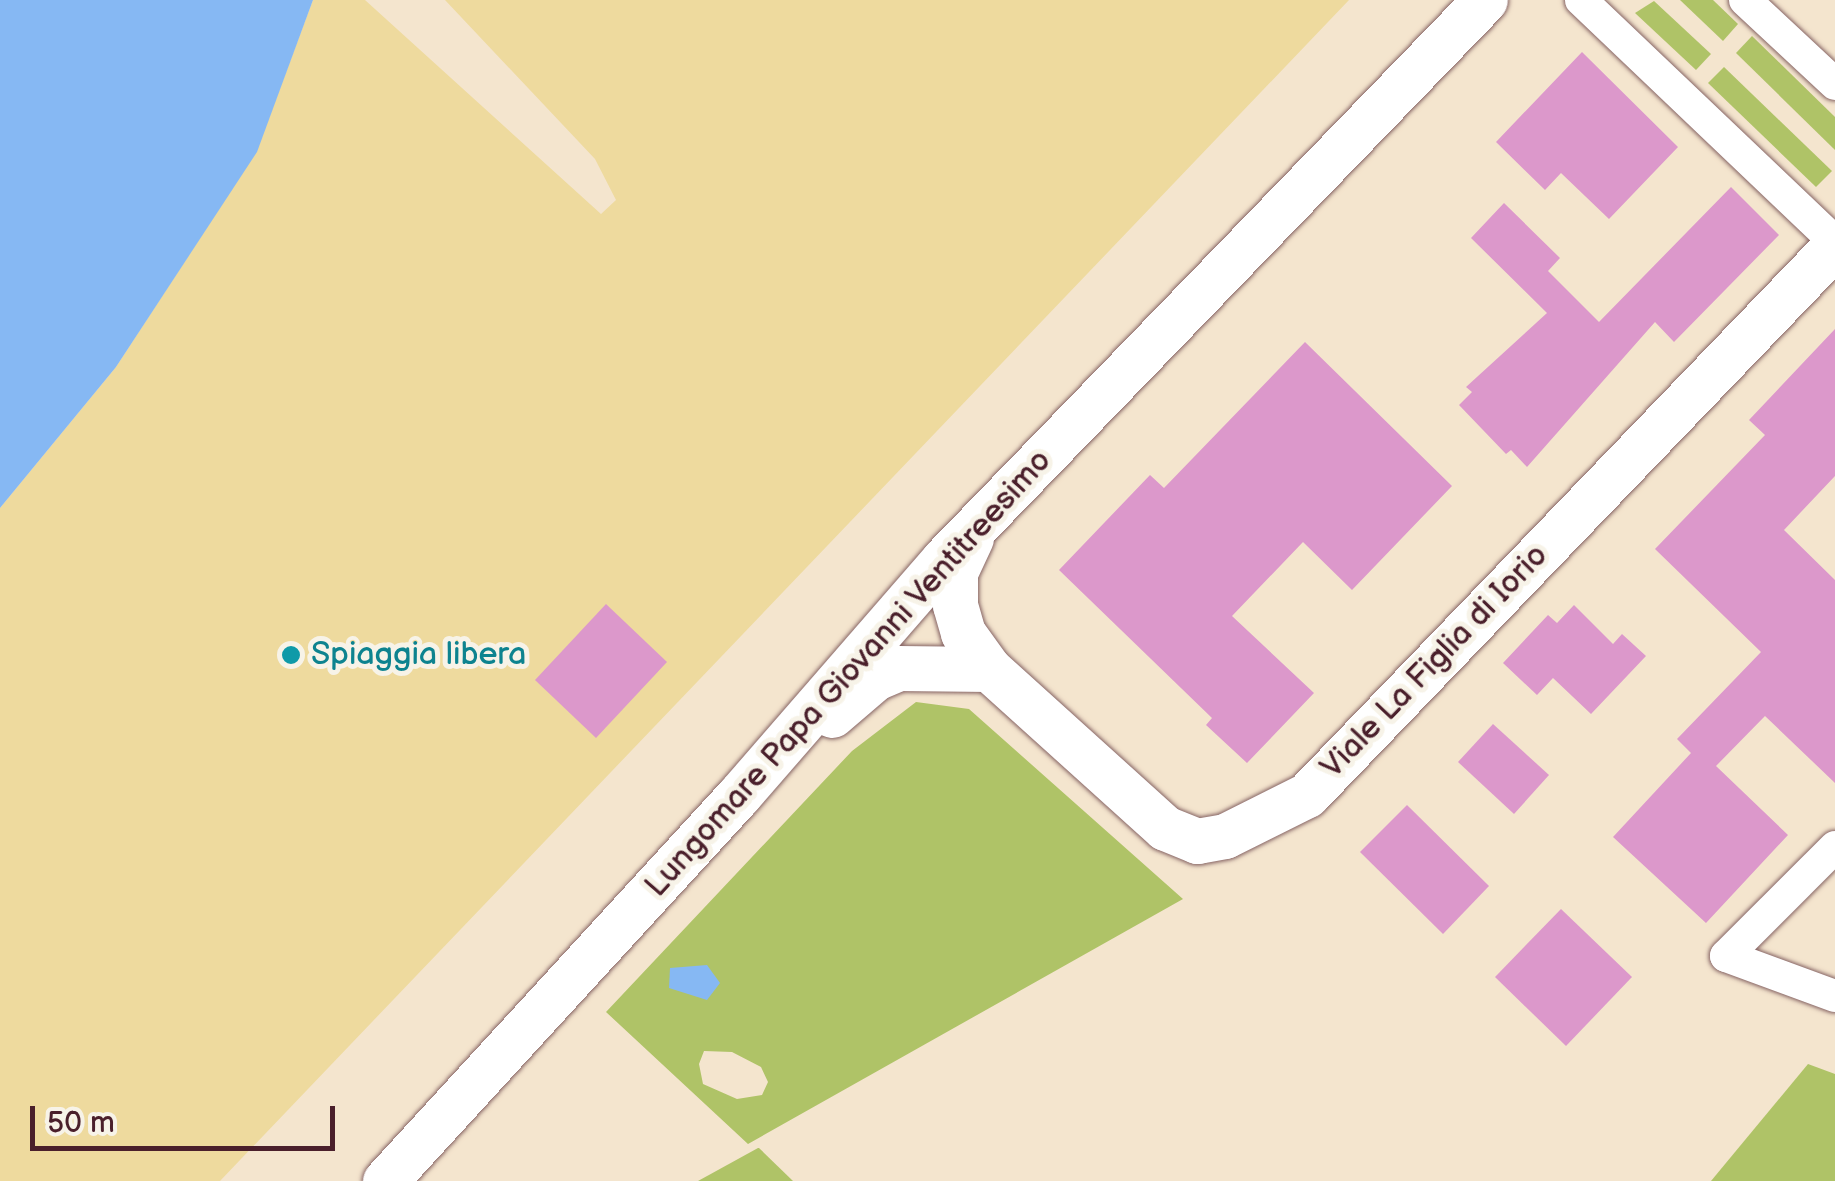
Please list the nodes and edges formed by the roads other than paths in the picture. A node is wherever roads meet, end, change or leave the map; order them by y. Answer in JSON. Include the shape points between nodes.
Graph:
{"nodes":[{"id":1,"x":1486,"y":0,"type":"edge"},
{"id":2,"x":1582,"y":0,"type":"edge"},
{"id":3,"x":1745,"y":0,"type":"edge"},
{"id":4,"x":1835,"y":84,"type":"edge"},
{"id":5,"x":1835,"y":244,"type":"edge"},
{"id":6,"x":981,"y":523,"type":"junction"},
{"id":7,"x":989,"y":669,"type":"junction"},
{"id":8,"x":739,"y":795,"type":"junction"},
{"id":9,"x":1835,"y":847,"type":"edge"},
{"id":10,"x":1830,"y":987,"type":"edge"},
{"id":11,"x":385,"y":1181,"type":"edge"}],
"edges":[{"from":1,"to":6,"type":"street","name":"Lungomare Papa Giovanni Ventitreesimo"},
{"from":2,"to":5,"type":"street"},
{"from":3,"to":4,"type":"street"},
{"from":5,"to":7,"type":"street","name":"Viale La Figlia di Iorio","via":[[1306,796],[1264,819],[1197,841],[1164,828]]},
{"from":6,"to":7,"type":"street","name":"Viale La Figlia di Iorio","via":[[955,572],[954,605],[963,633]]},
{"from":6,"to":8,"type":"street","name":"Lungomare Papa Giovanni Ventitreesimo","via":[[823,692]]},
{"from":7,"to":8,"type":"street","via":[[913,664],[875,678]]},
{"from":8,"to":11,"type":"street","name":"Lungomare Papa Giovanni Ventitreesimo"},
{"from":9,"to":10,"type":"street","via":[[1726,956]]}]}
